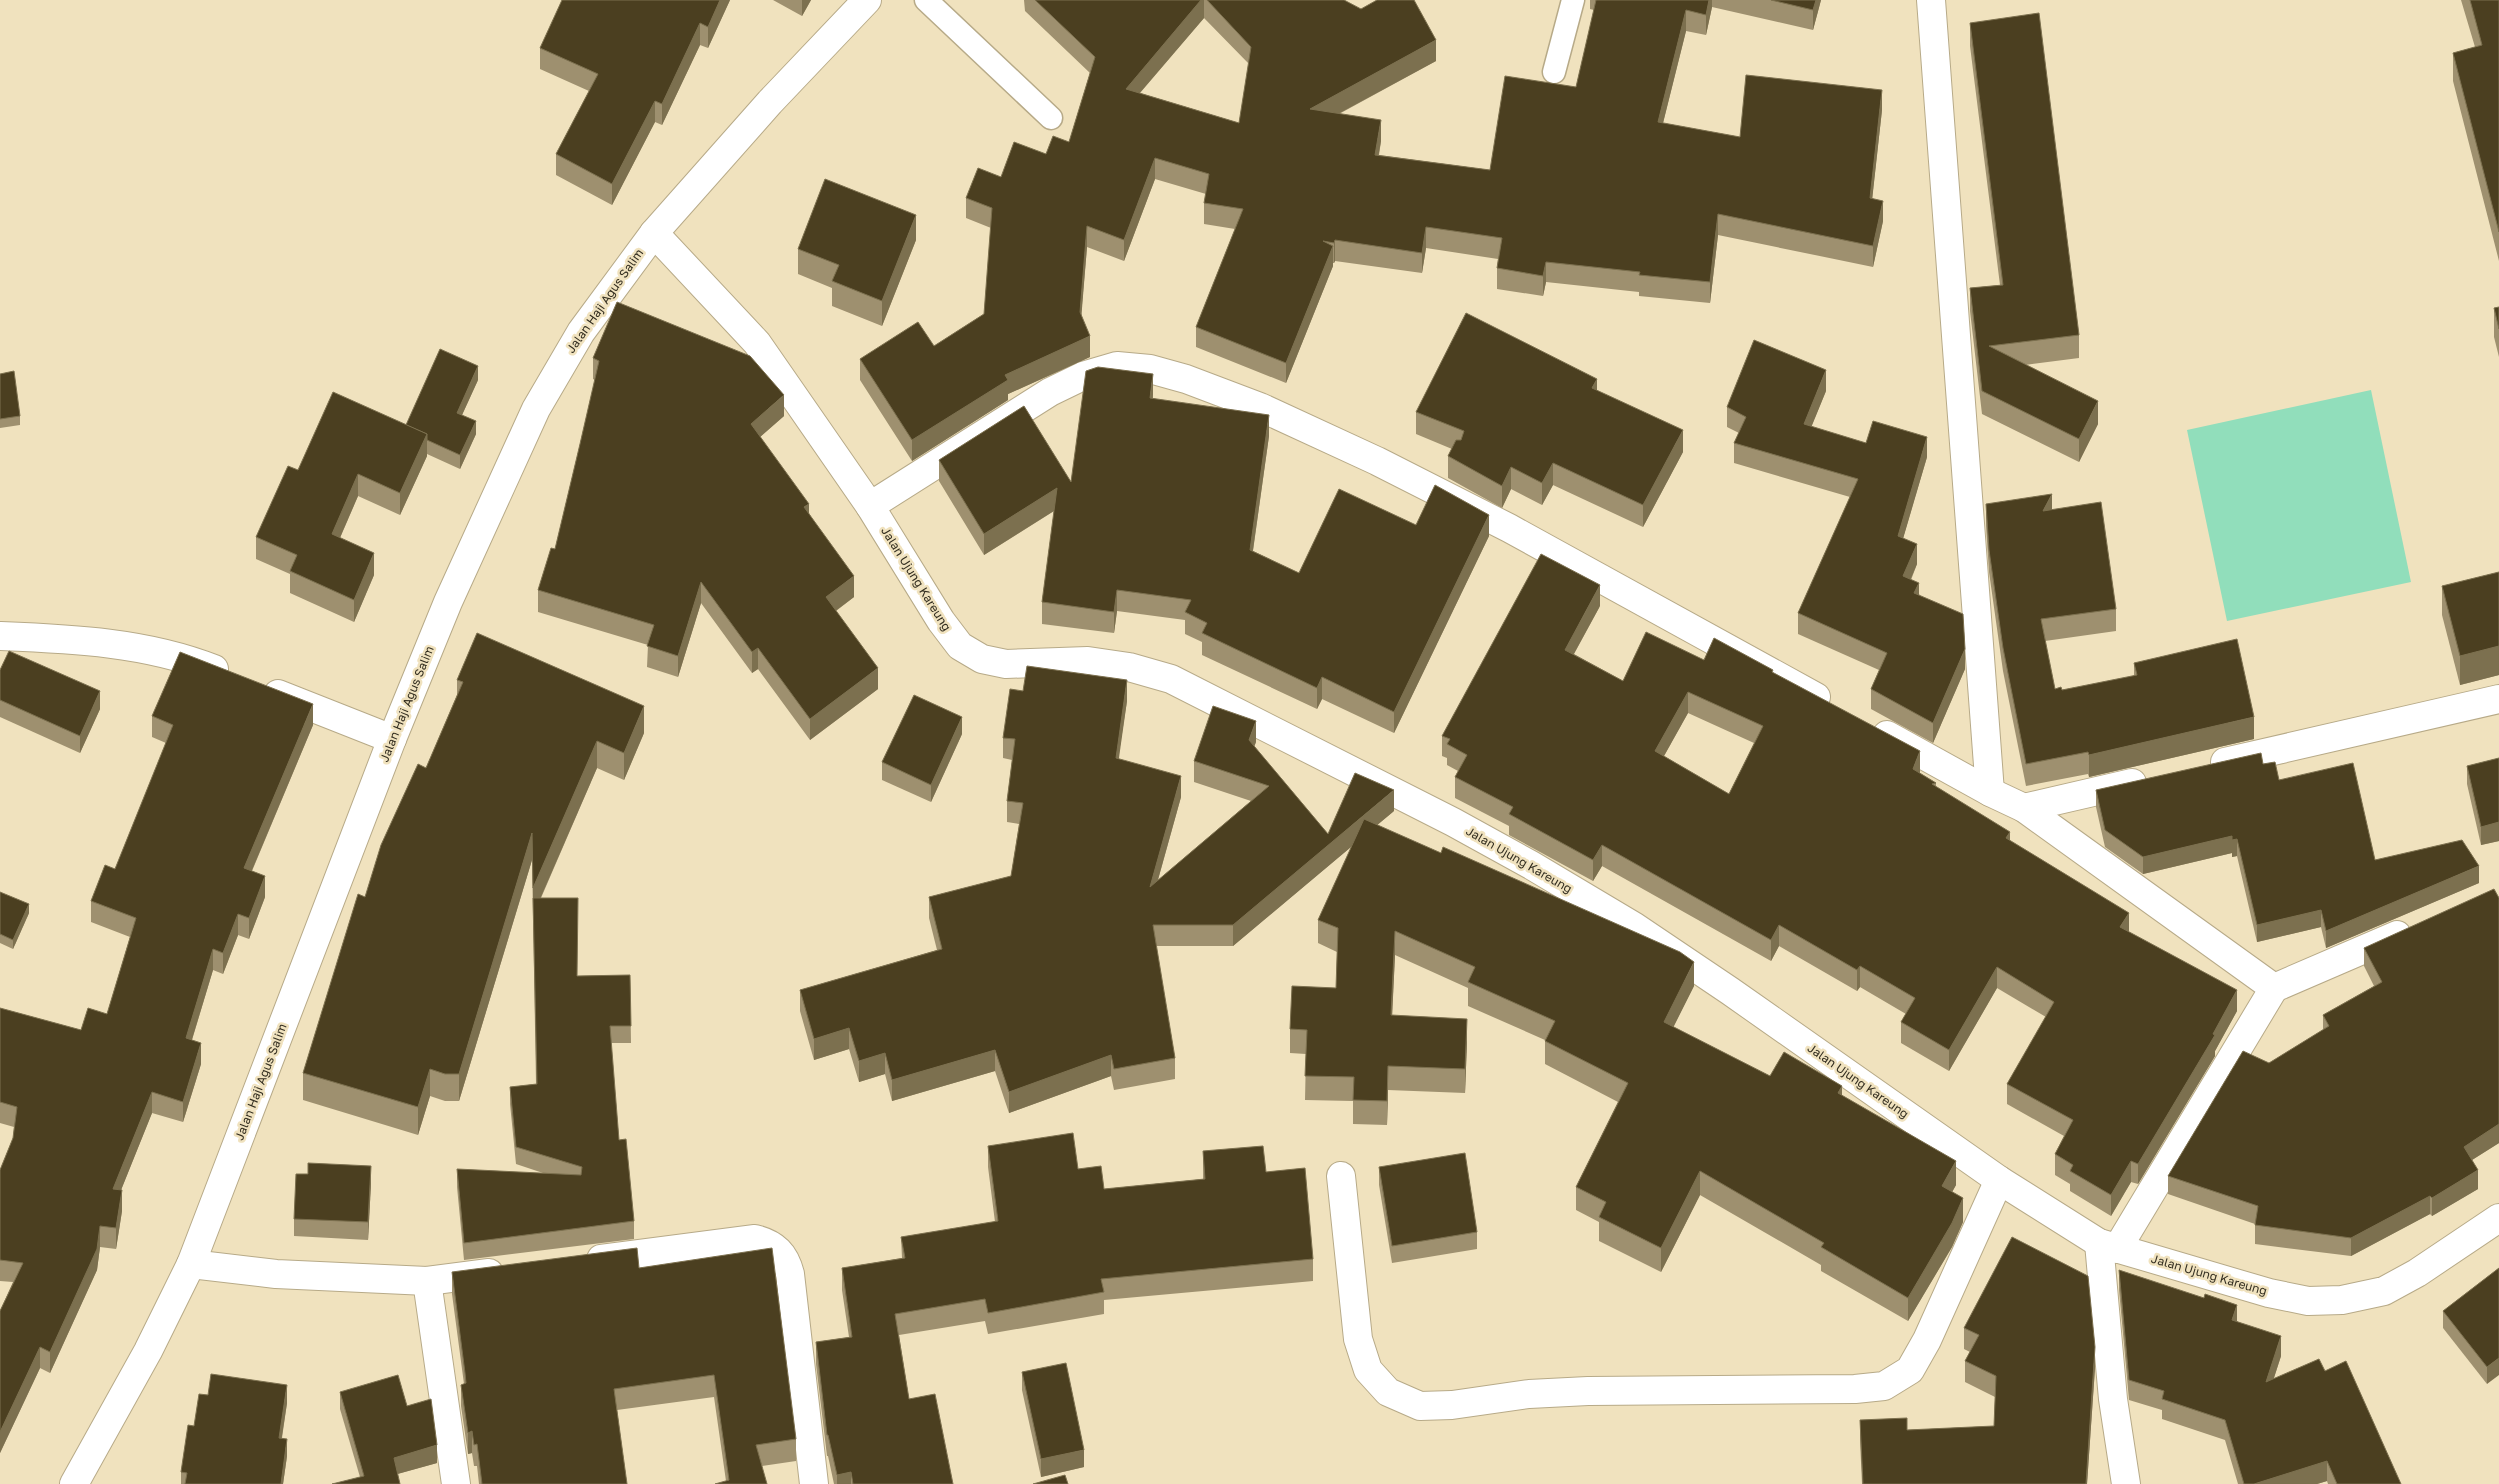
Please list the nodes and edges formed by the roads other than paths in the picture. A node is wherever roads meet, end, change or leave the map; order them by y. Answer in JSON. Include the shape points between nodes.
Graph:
{"nodes":[{"id":1,"x":868,"y":0,"type":"edge"},
{"id":2,"x":926,"y":0,"type":"edge"},
{"id":3,"x":1573,"y":0,"type":"edge"},
{"id":4,"x":1931,"y":0,"type":"edge"},
{"id":5,"x":1554,"y":72,"type":"dead end"},
{"id":6,"x":1051,"y":118,"type":"dead end"},
{"id":7,"x":654,"y":233,"type":"junction"},
{"id":8,"x":870,"y":506,"type":"junction"},
{"id":9,"x":0,"y":636,"type":"edge"},
{"id":10,"x":2499,"y":698,"type":"edge"},
{"id":11,"x":1841,"y":710,"type":"edge"},
{"id":12,"x":1868,"y":725,"type":"edge"},
{"id":13,"x":392,"y":739,"type":"junction"},
{"id":14,"x":2199,"y":768,"type":"edge"},
{"id":15,"x":2160,"y":777,"type":"edge"},
{"id":16,"x":1990,"y":792,"type":"junction"},
{"id":17,"x":2024,"y":808,"type":"junction"},
{"id":18,"x":2419,"y":926,"type":"edge"},
{"id":19,"x":2274,"y":988,"type":"junction"},
{"id":20,"x":1341,"y":1176,"type":"dead end"},
{"id":21,"x":1999,"y":1180,"type":"junction"},
{"id":22,"x":2499,"y":1218,"type":"edge"},
{"id":23,"x":2108,"y":1246,"type":"junction"},
{"id":24,"x":573,"y":1263,"type":"edge"},
{"id":25,"x":191,"y":1264,"type":"junction"},
{"id":26,"x":515,"y":1270,"type":"edge"},
{"id":27,"x":426,"y":1281,"type":"junction"},
{"id":28,"x":74,"y":1484,"type":"edge"},
{"id":29,"x":456,"y":1484,"type":"edge"},
{"id":30,"x":814,"y":1484,"type":"edge"},
{"id":31,"x":2126,"y":1484,"type":"edge"}],
"edges":[{"from":1,"to":7,"type":"street","name":"Jalan Haji Agus Salim","via":[[770,102]]},
{"from":2,"to":6,"type":"lane"},
{"from":3,"to":5,"type":"lane"},
{"from":4,"to":16,"type":"street"},
{"from":7,"to":8,"type":"street","name":"Jalan Ujung Kareung","via":[[756,343]]},
{"from":7,"to":13,"type":"street","name":"Jalan Haji Agus Salim","via":[[581,332],[536,409],[448,602]]},
{"from":8,"to":11,"type":"street","via":[[1050,392],[1082,376],[1117,366],[1150,369],[1260,407],[1409,476]]},
{"from":8,"to":21,"type":"street","name":"Jalan Ujung Kareung","via":[[960,646],[982,659],[1006,664],[1088,661],[1171,678],[1453,822],[1635,927]]},
{"from":9,"to":13,"type":"street","via":[[62,638],[177,655]]},
{"from":10,"to":14,"type":"street"},
{"from":12,"to":16,"type":"street"},
{"from":13,"to":25,"type":"street","name":"Jalan Haji Agus Salim"},
{"from":15,"to":17,"type":"street"},
{"from":16,"to":17,"type":"street"},
{"from":17,"to":19,"type":"street"},
{"from":18,"to":19,"type":"street"},
{"from":19,"to":23,"type":"street"},
{"from":20,"to":21,"type":"street","via":[[1358,1339],[1368,1370],[1388,1392],[1420,1406],[1588,1391],[1855,1389],[1884,1386],[1910,1370],[1927,1340]]},
{"from":21,"to":23,"type":"street","name":"Jalan Ujung Kareung"},
{"from":22,"to":23,"type":"street","name":"Jalan Ujung Kareung","via":[[2384,1291],[2342,1300],[2308,1301],[2269,1292]]},
{"from":23,"to":31,"type":"street","via":[[2113,1399]]},
{"from":24,"to":30,"type":"street","via":[[755,1239],[768,1242],[782,1254],[790,1274]]},
{"from":25,"to":27,"type":"street","via":[[276,1274]]},
{"from":25,"to":28,"type":"street","name":"Jalan Haji Agus Salim","via":[[148,1351]]},
{"from":26,"to":27,"type":"street"},
{"from":27,"to":29,"type":"street"}]}
